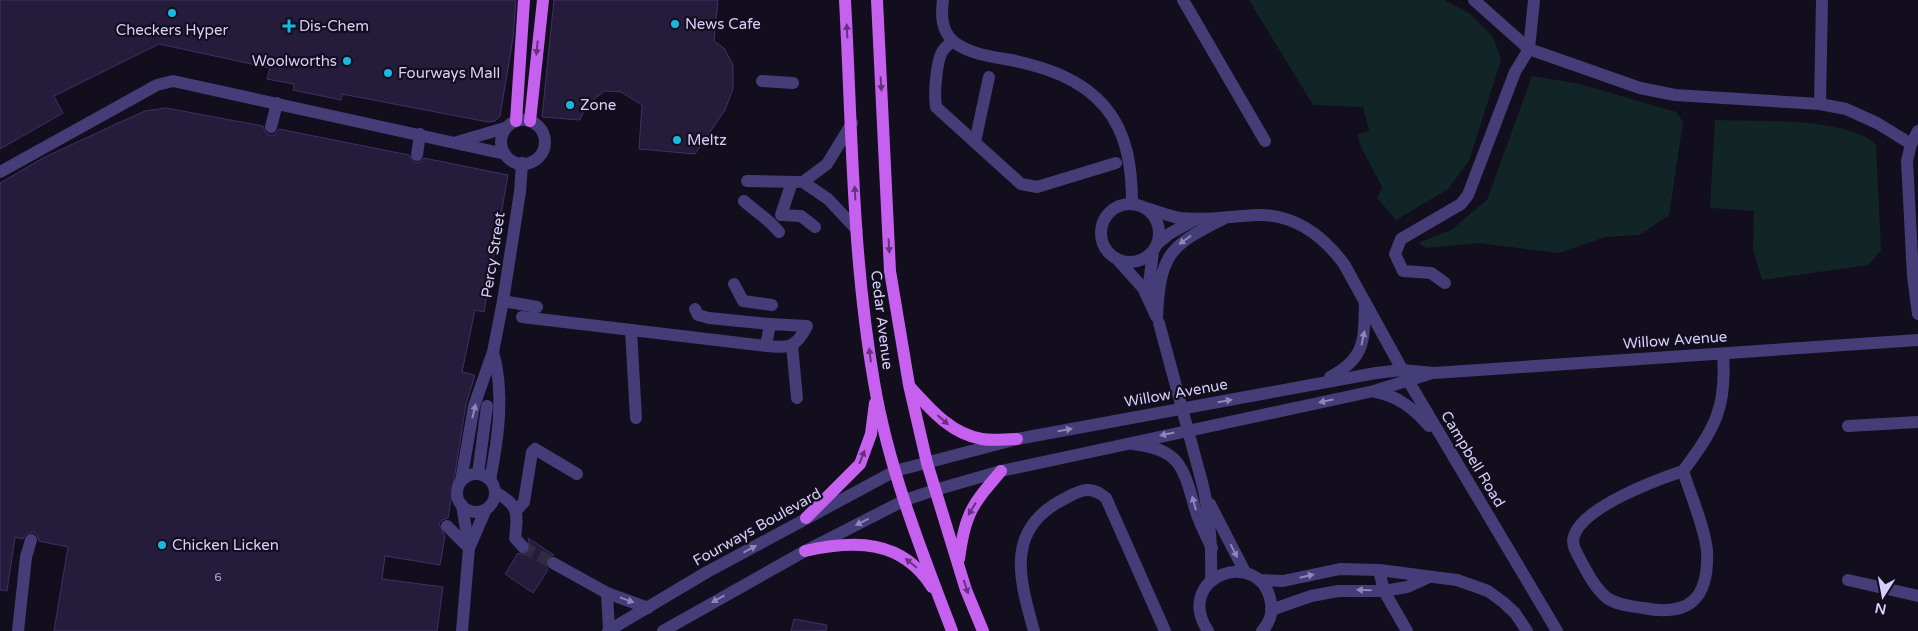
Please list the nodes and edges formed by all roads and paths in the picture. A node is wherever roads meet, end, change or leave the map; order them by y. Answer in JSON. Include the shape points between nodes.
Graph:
{"nodes":[{"id":1,"x":524,"y":0,"type":"edge"},
{"id":2,"x":543,"y":0,"type":"edge"},
{"id":3,"x":845,"y":0,"type":"edge"},
{"id":4,"x":877,"y":0,"type":"edge"},
{"id":5,"x":943,"y":0,"type":"edge"},
{"id":6,"x":1183,"y":0,"type":"edge"},
{"id":7,"x":1474,"y":0,"type":"edge"},
{"id":8,"x":1534,"y":0,"type":"edge"},
{"id":9,"x":1822,"y":0,"type":"edge"},
{"id":10,"x":953,"y":41,"type":"junction"},
{"id":11,"x":1529,"y":49,"type":"junction"},
{"id":12,"x":989,"y":77,"type":"dead end"},
{"id":13,"x":762,"y":81,"type":"dead end"},
{"id":14,"x":793,"y":83,"type":"dead end"},
{"id":15,"x":277,"y":103,"type":"junction"},
{"id":16,"x":1820,"y":104,"type":"junction"},
{"id":17,"x":516,"y":121,"type":"junction"},
{"id":18,"x":530,"y":121,"type":"junction"},
{"id":19,"x":852,"y":123,"type":"junction"},
{"id":20,"x":271,"y":128,"type":"dead end"},
{"id":21,"x":505,"y":128,"type":"junction"},
{"id":22,"x":1918,"y":131,"type":"edge"},
{"id":23,"x":420,"y":134,"type":"junction"},
{"id":24,"x":1265,"y":141,"type":"dead end"},
{"id":25,"x":458,"y":142,"type":"junction"},
{"id":26,"x":975,"y":142,"type":"junction"},
{"id":27,"x":1911,"y":144,"type":"junction"},
{"id":28,"x":505,"y":154,"type":"junction"},
{"id":29,"x":417,"y":155,"type":"dead end"},
{"id":30,"x":1116,"y":163,"type":"dead end"},
{"id":31,"x":522,"y":164,"type":"junction"},
{"id":32,"x":0,"y":172,"type":"edge"},
{"id":33,"x":747,"y":181,"type":"dead end"},
{"id":34,"x":797,"y":182,"type":"junction"},
{"id":35,"x":744,"y":201,"type":"dead end"},
{"id":36,"x":1132,"y":204,"type":"junction"},
{"id":37,"x":1146,"y":208,"type":"junction"},
{"id":38,"x":1227,"y":217,"type":"junction"},
{"id":39,"x":1198,"y":218,"type":"junction"},
{"id":40,"x":815,"y":227,"type":"dead end"},
{"id":41,"x":857,"y":230,"type":"junction"},
{"id":42,"x":779,"y":232,"type":"dead end"},
{"id":43,"x":1156,"y":248,"type":"junction"},
{"id":44,"x":1118,"y":260,"type":"junction"},
{"id":45,"x":1445,"y":283,"type":"dead end"},
{"id":46,"x":734,"y":284,"type":"dead end"},
{"id":47,"x":502,"y":302,"type":"junction"},
{"id":48,"x":1365,"y":302,"type":"junction"},
{"id":49,"x":772,"y":305,"type":"dead end"},
{"id":50,"x":1151,"y":305,"type":"junction"},
{"id":51,"x":537,"y":307,"type":"dead end"},
{"id":52,"x":695,"y":309,"type":"dead end"},
{"id":53,"x":1918,"y":314,"type":"edge"},
{"id":54,"x":522,"y":318,"type":"dead end"},
{"id":55,"x":1158,"y":320,"type":"junction"},
{"id":56,"x":770,"y":324,"type":"junction"},
{"id":57,"x":630,"y":330,"type":"junction"},
{"id":58,"x":1918,"y":340,"type":"edge"},
{"id":59,"x":766,"y":346,"type":"junction"},
{"id":60,"x":792,"y":346,"type":"junction"},
{"id":61,"x":493,"y":352,"type":"junction"},
{"id":62,"x":1723,"y":354,"type":"junction"},
{"id":63,"x":1402,"y":370,"type":"junction"},
{"id":64,"x":1434,"y":373,"type":"junction"},
{"id":65,"x":1409,"y":382,"type":"junction"},
{"id":66,"x":874,"y":383,"type":"junction"},
{"id":67,"x":1319,"y":383,"type":"junction"},
{"id":68,"x":909,"y":385,"type":"junction"},
{"id":69,"x":1374,"y":391,"type":"junction"},
{"id":70,"x":797,"y":398,"type":"dead end"},
{"id":71,"x":488,"y":406,"type":"dead end"},
{"id":72,"x":636,"y":418,"type":"dead end"},
{"id":73,"x":1918,"y":422,"type":"edge"},
{"id":74,"x":1848,"y":426,"type":"dead end"},
{"id":75,"x":1017,"y":439,"type":"junction"},
{"id":76,"x":1445,"y":442,"type":"junction"},
{"id":77,"x":1125,"y":443,"type":"junction"},
{"id":78,"x":927,"y":463,"type":"junction"},
{"id":79,"x":1683,"y":470,"type":"junction"},
{"id":80,"x":895,"y":471,"type":"junction"},
{"id":81,"x":1001,"y":471,"type":"junction"},
{"id":82,"x":577,"y":474,"type":"dead end"},
{"id":83,"x":461,"y":481,"type":"junction"},
{"id":84,"x":488,"y":482,"type":"junction"},
{"id":85,"x":935,"y":490,"type":"junction"},
{"id":86,"x":1207,"y":498,"type":"junction"},
{"id":87,"x":905,"y":500,"type":"junction"},
{"id":88,"x":462,"y":506,"type":"junction"},
{"id":89,"x":486,"y":509,"type":"junction"},
{"id":90,"x":516,"y":511,"type":"junction"},
{"id":91,"x":806,"y":518,"type":"junction"},
{"id":92,"x":447,"y":526,"type":"dead end"},
{"id":93,"x":31,"y":540,"type":"dead end"},
{"id":94,"x":522,"y":547,"type":"dead end"},
{"id":95,"x":469,"y":548,"type":"junction"},
{"id":96,"x":1212,"y":548,"type":"junction"},
{"id":97,"x":805,"y":551,"type":"junction"},
{"id":98,"x":553,"y":563,"type":"tunnel mouth"},
{"id":99,"x":959,"y":564,"type":"junction"},
{"id":100,"x":1379,"y":570,"type":"junction"},
{"id":101,"x":1245,"y":572,"type":"junction"},
{"id":102,"x":1428,"y":578,"type":"junction"},
{"id":103,"x":1211,"y":580,"type":"junction"},
{"id":104,"x":1259,"y":580,"type":"junction"},
{"id":105,"x":1848,"y":580,"type":"dead end"},
{"id":106,"x":1384,"y":591,"type":"junction"},
{"id":107,"x":607,"y":593,"type":"junction"},
{"id":108,"x":1918,"y":596,"type":"edge"},
{"id":109,"x":941,"y":602,"type":"junction"},
{"id":110,"x":648,"y":608,"type":"junction"},
{"id":111,"x":1271,"y":620,"type":"edge"},
{"id":112,"x":1204,"y":628,"type":"edge"},
{"id":113,"x":18,"y":631,"type":"edge"},
{"id":114,"x":462,"y":631,"type":"edge"},
{"id":115,"x":609,"y":631,"type":"edge"},
{"id":116,"x":662,"y":631,"type":"edge"},
{"id":117,"x":952,"y":631,"type":"edge"},
{"id":118,"x":983,"y":631,"type":"edge"},
{"id":119,"x":1034,"y":631,"type":"edge"},
{"id":120,"x":1165,"y":631,"type":"edge"},
{"id":121,"x":1262,"y":631,"type":"edge"},
{"id":122,"x":1407,"y":631,"type":"edge"},
{"id":123,"x":1527,"y":631,"type":"edge"},
{"id":124,"x":1557,"y":631,"type":"edge"}],
"edges":[{"from":1,"to":17,"type":"main road"},
{"from":2,"to":18,"type":"main road","one_way":true},
{"from":19,"to":3,"type":"main road","name":"Cedar Avenue","one_way":true},
{"from":4,"to":68,"type":"main road","name":"Cedar Avenue","one_way":true,"via":[[890,271]]},
{"from":5,"to":10,"type":"street","via":[[942,20]]},
{"from":6,"to":24,"type":"street"},
{"from":7,"to":11,"type":"street"},
{"from":8,"to":11,"type":"street"},
{"from":9,"to":16,"type":"street"},
{"from":10,"to":26,"type":"street","via":[[942,52],[939,61],[936,107]]},
{"from":10,"to":36,"type":"street","via":[[965,49],[1025,63],[1070,79],[1099,100],[1107,108],[1127,148],[1132,175]]},
{"from":11,"to":16,"type":"street","via":[[1659,93]]},
{"from":11,"to":45,"type":"street","via":[[1515,72],[1468,195],[1461,204],[1401,239],[1397,247],[1395,254],[1403,271],[1431,272]]},
{"from":12,"to":26,"type":"street"},
{"from":13,"to":14,"type":"street"},
{"from":15,"to":20,"type":"street"},
{"from":15,"to":23,"type":"street"},
{"from":15,"to":32,"type":"street","via":[[179,81],[166,82]]},
{"from":16,"to":27,"type":"street","via":[[1846,110]]},
{"from":17,"to":18,"type":"street"},
{"from":17,"to":21,"type":"street"},
{"from":18,"to":31,"type":"street","via":[[544,135],[544,149],[535,159]]},
{"from":19,"to":34,"type":"street","via":[[827,164]]},
{"from":41,"to":19,"type":"main road","name":"Cedar Avenue","one_way":true},
{"from":21,"to":25,"type":"street"},
{"from":21,"to":28,"type":"street","via":[[500,141]]},
{"from":22,"to":27,"type":"street"},
{"from":23,"to":25,"type":"street"},
{"from":23,"to":29,"type":"street"},
{"from":25,"to":28,"type":"street"},
{"from":26,"to":30,"type":"street","via":[[1021,184],[1029,187]]},
{"from":27,"to":53,"type":"street","via":[[1907,161]]},
{"from":28,"to":31,"type":"street"},
{"from":31,"to":47,"type":"street","name":"Percy Street"},
{"from":33,"to":34,"type":"street"},
{"from":34,"to":40,"type":"street","via":[[781,215],[801,216]]},
{"from":34,"to":41,"type":"street","via":[[828,199]]},
{"from":35,"to":42,"type":"street"},
{"from":36,"to":37,"type":"street","name":"Campbell Road"},
{"from":36,"to":44,"type":"street","via":[[1117,206],[1109,213],[1101,229],[1105,247]]},
{"from":37,"to":39,"type":"street","name":"Campbell Road","via":[[1178,218]]},
{"from":37,"to":43,"type":"street","via":[[1159,223]]},
{"from":38,"to":39,"type":"street","name":"Campbell Road"},
{"from":38,"to":48,"type":"street","name":"Campbell Road","via":[[1260,215],[1317,233],[1344,264]]},
{"from":38,"to":55,"type":"street","one_way":true,"via":[[1184,240],[1167,259],[1159,285]]},
{"from":39,"to":43,"type":"street","name":"Campbell Road","via":[[1169,234]]},
{"from":66,"to":41,"type":"main road","name":"Cedar Avenue","one_way":true},
{"from":43,"to":44,"type":"street","name":"Campbell Road","via":[[1136,262]]},
{"from":43,"to":50,"type":"street","via":[[1149,284]]},
{"from":44,"to":50,"type":"street","via":[[1143,288]]},
{"from":46,"to":49,"type":"street","via":[[743,301]]},
{"from":47,"to":51,"type":"street"},
{"from":47,"to":61,"type":"street","name":"Percy Street"},
{"from":48,"to":63,"type":"street","name":"Campbell Road"},
{"from":67,"to":48,"type":"street","one_way":true,"via":[[1350,366],[1359,352],[1364,334]]},
{"from":50,"to":55,"type":"street"},
{"from":52,"to":56,"type":"street","via":[[698,315],[709,318]]},
{"from":54,"to":57,"type":"street"},
{"from":55,"to":86,"type":"street","bridge":true},
{"from":56,"to":59,"type":"street"},
{"from":56,"to":60,"type":"street","via":[[807,326],[800,340]]},
{"from":57,"to":59,"type":"street"},
{"from":57,"to":72,"type":"street"},
{"from":58,"to":62,"type":"street","name":"Willow Avenue"},
{"from":59,"to":60,"type":"street"},
{"from":60,"to":70,"type":"street"},
{"from":83,"to":61,"type":"street","name":"Percy Street","one_way":true,"via":[[474,406]]},
{"from":61,"to":84,"type":"street","name":"Percy Street","via":[[499,373],[499,412]]},
{"from":62,"to":64,"type":"street","name":"Willow Avenue"},
{"from":62,"to":79,"type":"street","via":[[1725,381],[1720,406],[1706,439]]},
{"from":63,"to":64,"type":"street","name":"Willow Avenue"},
{"from":63,"to":65,"type":"street","name":"Campbell Road"},
{"from":63,"to":67,"type":"street","name":"Willow Avenue"},
{"from":64,"to":65,"type":"street","name":"Willow Avenue"},
{"from":65,"to":69,"type":"street","name":"Willow Avenue"},
{"from":65,"to":76,"type":"street","name":"Campbell Road"},
{"from":66,"to":80,"type":"main road","name":"Cedar Avenue"},
{"from":91,"to":66,"type":"main road","one_way":true,"via":[[860,464],[876,410]]},
{"from":75,"to":67,"type":"street","name":"Willow Avenue","one_way":true},
{"from":68,"to":75,"type":"main road","one_way":true,"via":[[946,423],[962,432],[982,439]]},
{"from":68,"to":78,"type":"main road","name":"Cedar Avenue"},
{"from":69,"to":76,"type":"street","via":[[1389,394],[1413,409]]},
{"from":69,"to":77,"type":"street","name":"Willow Avenue","one_way":true},
{"from":71,"to":84,"type":"street"},
{"from":73,"to":74,"type":"street"},
{"from":75,"to":78,"type":"street","name":"Willow Avenue"},
{"from":76,"to":124,"type":"street","name":"Campbell Road"},
{"from":77,"to":81,"type":"street","name":"Willow Avenue"},
{"from":96,"to":77,"type":"street","one_way":true,"via":[[1201,528],[1186,473],[1179,463],[1162,451]]},
{"from":78,"to":80,"type":"street","name":"Fourways Boulevard"},
{"from":78,"to":85,"type":"main road","name":"Cedar Avenue"},
{"from":79,"to":79,"type":"street","via":[[1707,550],[1703,584],[1696,598],[1677,611],[1617,603],[1594,584],[1574,549],[1574,536],[1586,520],[1634,488]]},
{"from":80,"to":87,"type":"main road","name":"Cedar Avenue"},
{"from":80,"to":91,"type":"street","name":"Fourways Boulevard"},
{"from":81,"to":85,"type":"street","name":"Willow Avenue"},
{"from":81,"to":99,"type":"main road","one_way":true,"via":[[966,519]]},
{"from":82,"to":90,"type":"street","via":[[534,449],[524,502]]},
{"from":83,"to":84,"type":"street","via":[[466,477]]},
{"from":83,"to":88,"type":"street","name":"Percy Street","via":[[457,494]]},
{"from":84,"to":89,"type":"street","name":"Percy Street","via":[[490,505]]},
{"from":84,"to":90,"type":"street"},
{"from":85,"to":87,"type":"street"},
{"from":85,"to":99,"type":"main road","name":"Cedar Avenue"},
{"from":86,"to":96,"type":"street"},
{"from":86,"to":101,"type":"street","one_way":true},
{"from":87,"to":97,"type":"street","one_way":true},
{"from":87,"to":109,"type":"main road","name":"Cedar Avenue"},
{"from":88,"to":89,"type":"street","via":[[473,512]]},
{"from":88,"to":95,"type":"street","name":"Percy Street"},
{"from":89,"to":95,"type":"street","name":"Percy Street"},
{"from":90,"to":94,"type":"street","via":[[518,518],[514,538]]},
{"from":110,"to":91,"type":"street","name":"Fourways Boulevard","one_way":true},
{"from":92,"to":95,"type":"street"},
{"from":93,"to":113,"type":"street"},
{"from":95,"to":114,"type":"street","name":"Percy Street"},
{"from":96,"to":103,"type":"street"},
{"from":109,"to":97,"type":"main road","one_way":true,"via":[[907,559],[876,546],[838,544]]},
{"from":97,"to":116,"type":"street","one_way":true},
{"from":98,"to":107,"type":"street"},
{"from":99,"to":118,"type":"main road","name":"Cedar Avenue","one_way":true},
{"from":100,"to":102,"type":"street"},
{"from":104,"to":100,"type":"street","one_way":true,"via":[[1283,581],[1340,570]]},
{"from":100,"to":106,"type":"street"},
{"from":101,"to":103,"type":"street","via":[[1233,571]]},
{"from":101,"to":104,"type":"street"},
{"from":102,"to":106,"type":"street","via":[[1407,587]]},
{"from":102,"to":123,"type":"street","via":[[1457,580],[1488,591],[1515,613]]},
{"from":103,"to":112,"type":"street","via":[[1200,599]]},
{"from":104,"to":111,"type":"street","via":[[1270,596]]},
{"from":105,"to":108,"type":"street"},
{"from":106,"to":111,"type":"street","one_way":true,"via":[[1338,591],[1311,596]]},
{"from":106,"to":122,"type":"street"},
{"from":107,"to":110,"type":"street","one_way":true},
{"from":107,"to":115,"type":"street"},
{"from":109,"to":117,"type":"main road","name":"Cedar Avenue"},
{"from":110,"to":115,"type":"street","name":"Fourways Boulevard"},
{"from":111,"to":121,"type":"street"},
{"from":119,"to":120,"type":"street","via":[[1026,600],[1022,540],[1032,522],[1050,505],[1088,489],[1098,491],[1106,498]]}]}
